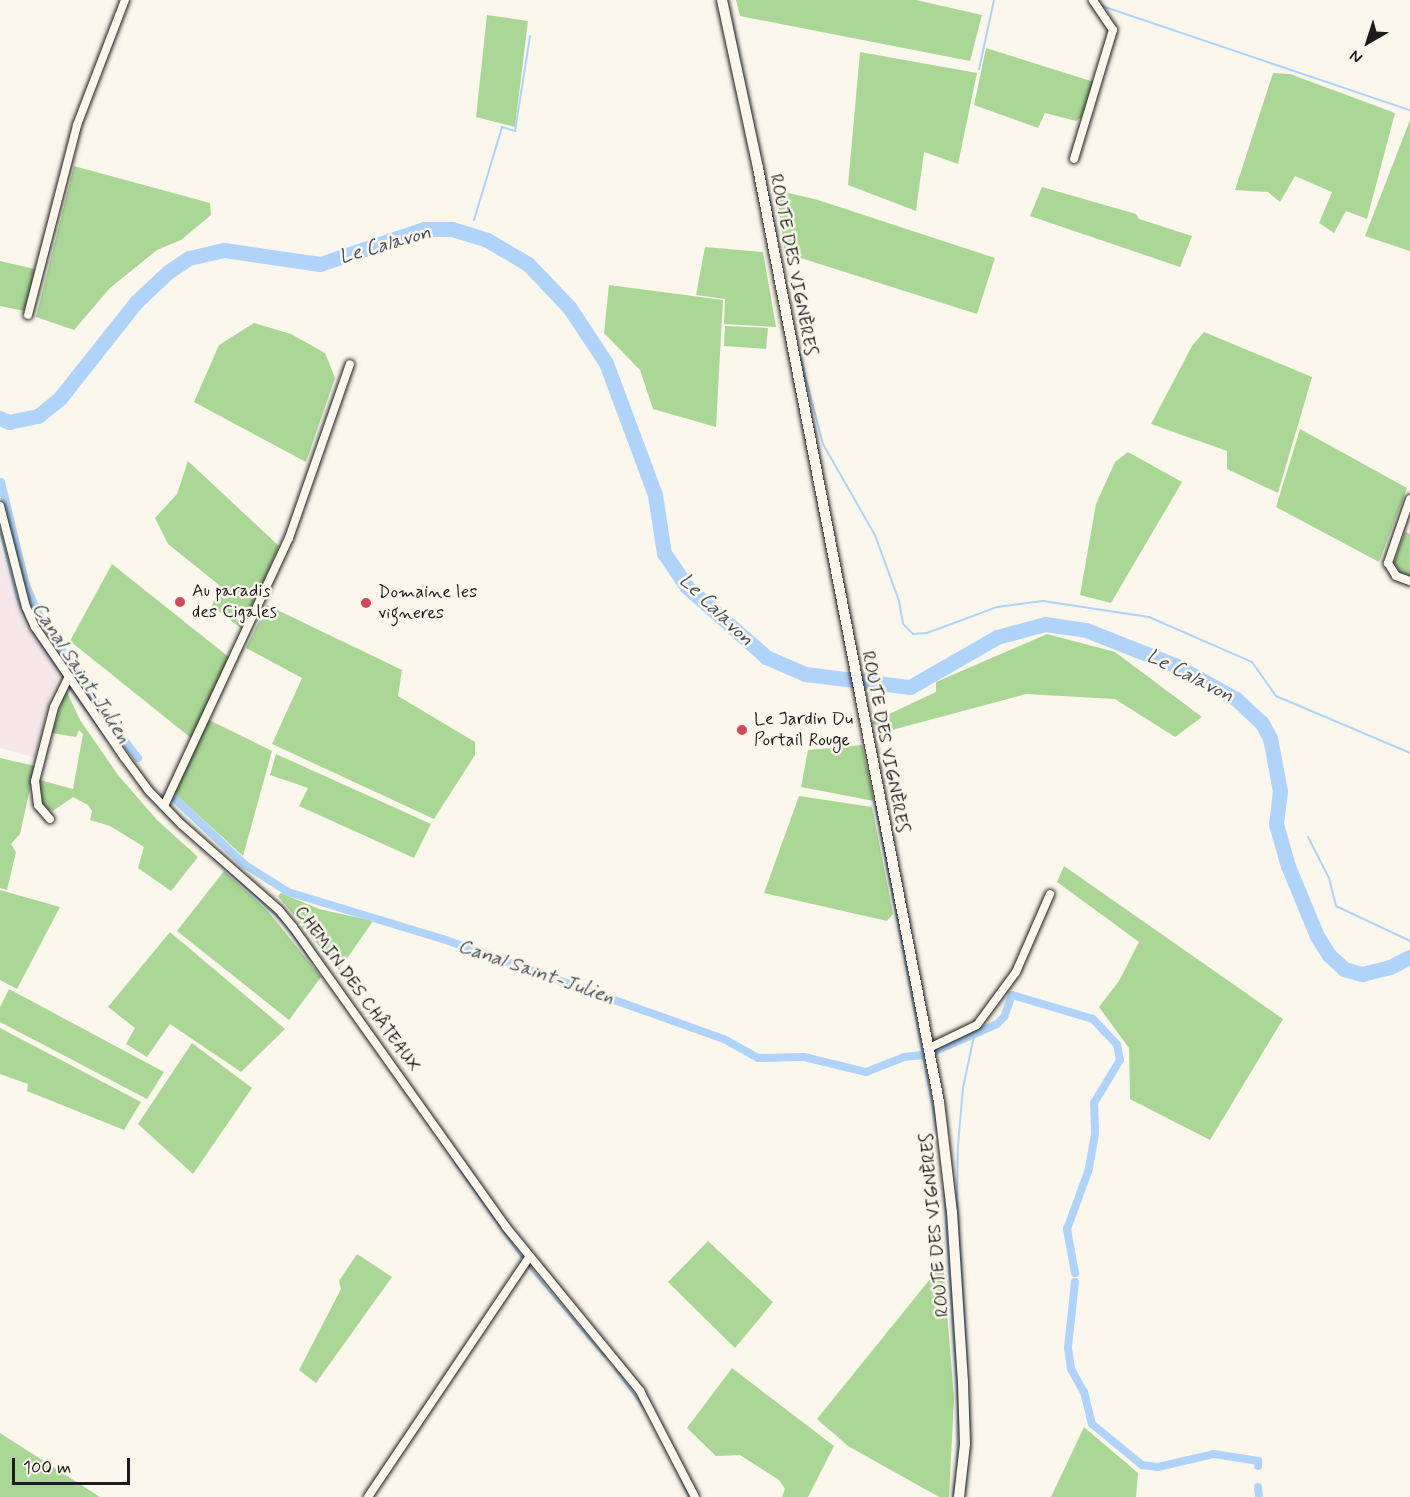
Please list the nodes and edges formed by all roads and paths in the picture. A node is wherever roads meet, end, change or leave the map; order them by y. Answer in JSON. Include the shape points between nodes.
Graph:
{"nodes":[{"id":1,"x":125,"y":0,"type":"edge"},
{"id":2,"x":722,"y":0,"type":"edge"},
{"id":3,"x":1094,"y":0,"type":"edge"},
{"id":4,"x":1074,"y":159,"type":"dead end"},
{"id":5,"x":28,"y":315,"type":"dead end"},
{"id":6,"x":350,"y":364,"type":"dead end"},
{"id":7,"x":1410,"y":499,"type":"edge"},
{"id":8,"x":0,"y":506,"type":"edge"},
{"id":9,"x":1410,"y":582,"type":"edge"},
{"id":10,"x":69,"y":676,"type":"junction"},
{"id":11,"x":164,"y":807,"type":"junction"},
{"id":12,"x":51,"y":819,"type":"dead end"},
{"id":13,"x":1050,"y":894,"type":"dead end"},
{"id":14,"x":929,"y":1052,"type":"junction"},
{"id":15,"x":529,"y":1257,"type":"junction"},
{"id":16,"x":368,"y":1497,"type":"edge"},
{"id":17,"x":695,"y":1497,"type":"edge"},
{"id":18,"x":959,"y":1497,"type":"edge"}],
"edges":[{"from":1,"to":5,"type":"street","via":[[77,125]]},
{"from":2,"to":14,"type":"street","name":"ROUTE DES VIGNÈRES"},
{"from":3,"to":4,"type":"street","via":[[1113,30]]},
{"from":6,"to":11,"type":"street","via":[[289,538]]},
{"from":7,"to":9,"type":"street","via":[[1388,563],[1396,576]]},
{"from":8,"to":10,"type":"street","name":"CHEMIN DES CHÂTEAUX","via":[[26,608]]},
{"from":10,"to":11,"type":"street","name":"CHEMIN DES CHÂTEAUX"},
{"from":10,"to":12,"type":"street","via":[[54,707],[35,781],[38,805]]},
{"from":11,"to":15,"type":"street","name":"CHEMIN DES CHÂTEAUX","via":[[279,910]]},
{"from":13,"to":14,"type":"street","via":[[1016,972],[977,1025]]},
{"from":14,"to":18,"type":"street","name":"ROUTE DES VIGNÈRES","via":[[952,1212],[965,1413]]},
{"from":15,"to":16,"type":"street"},
{"from":15,"to":17,"type":"street","name":"CHEMIN DES CHÂTEAUX","via":[[640,1391]]}]}
